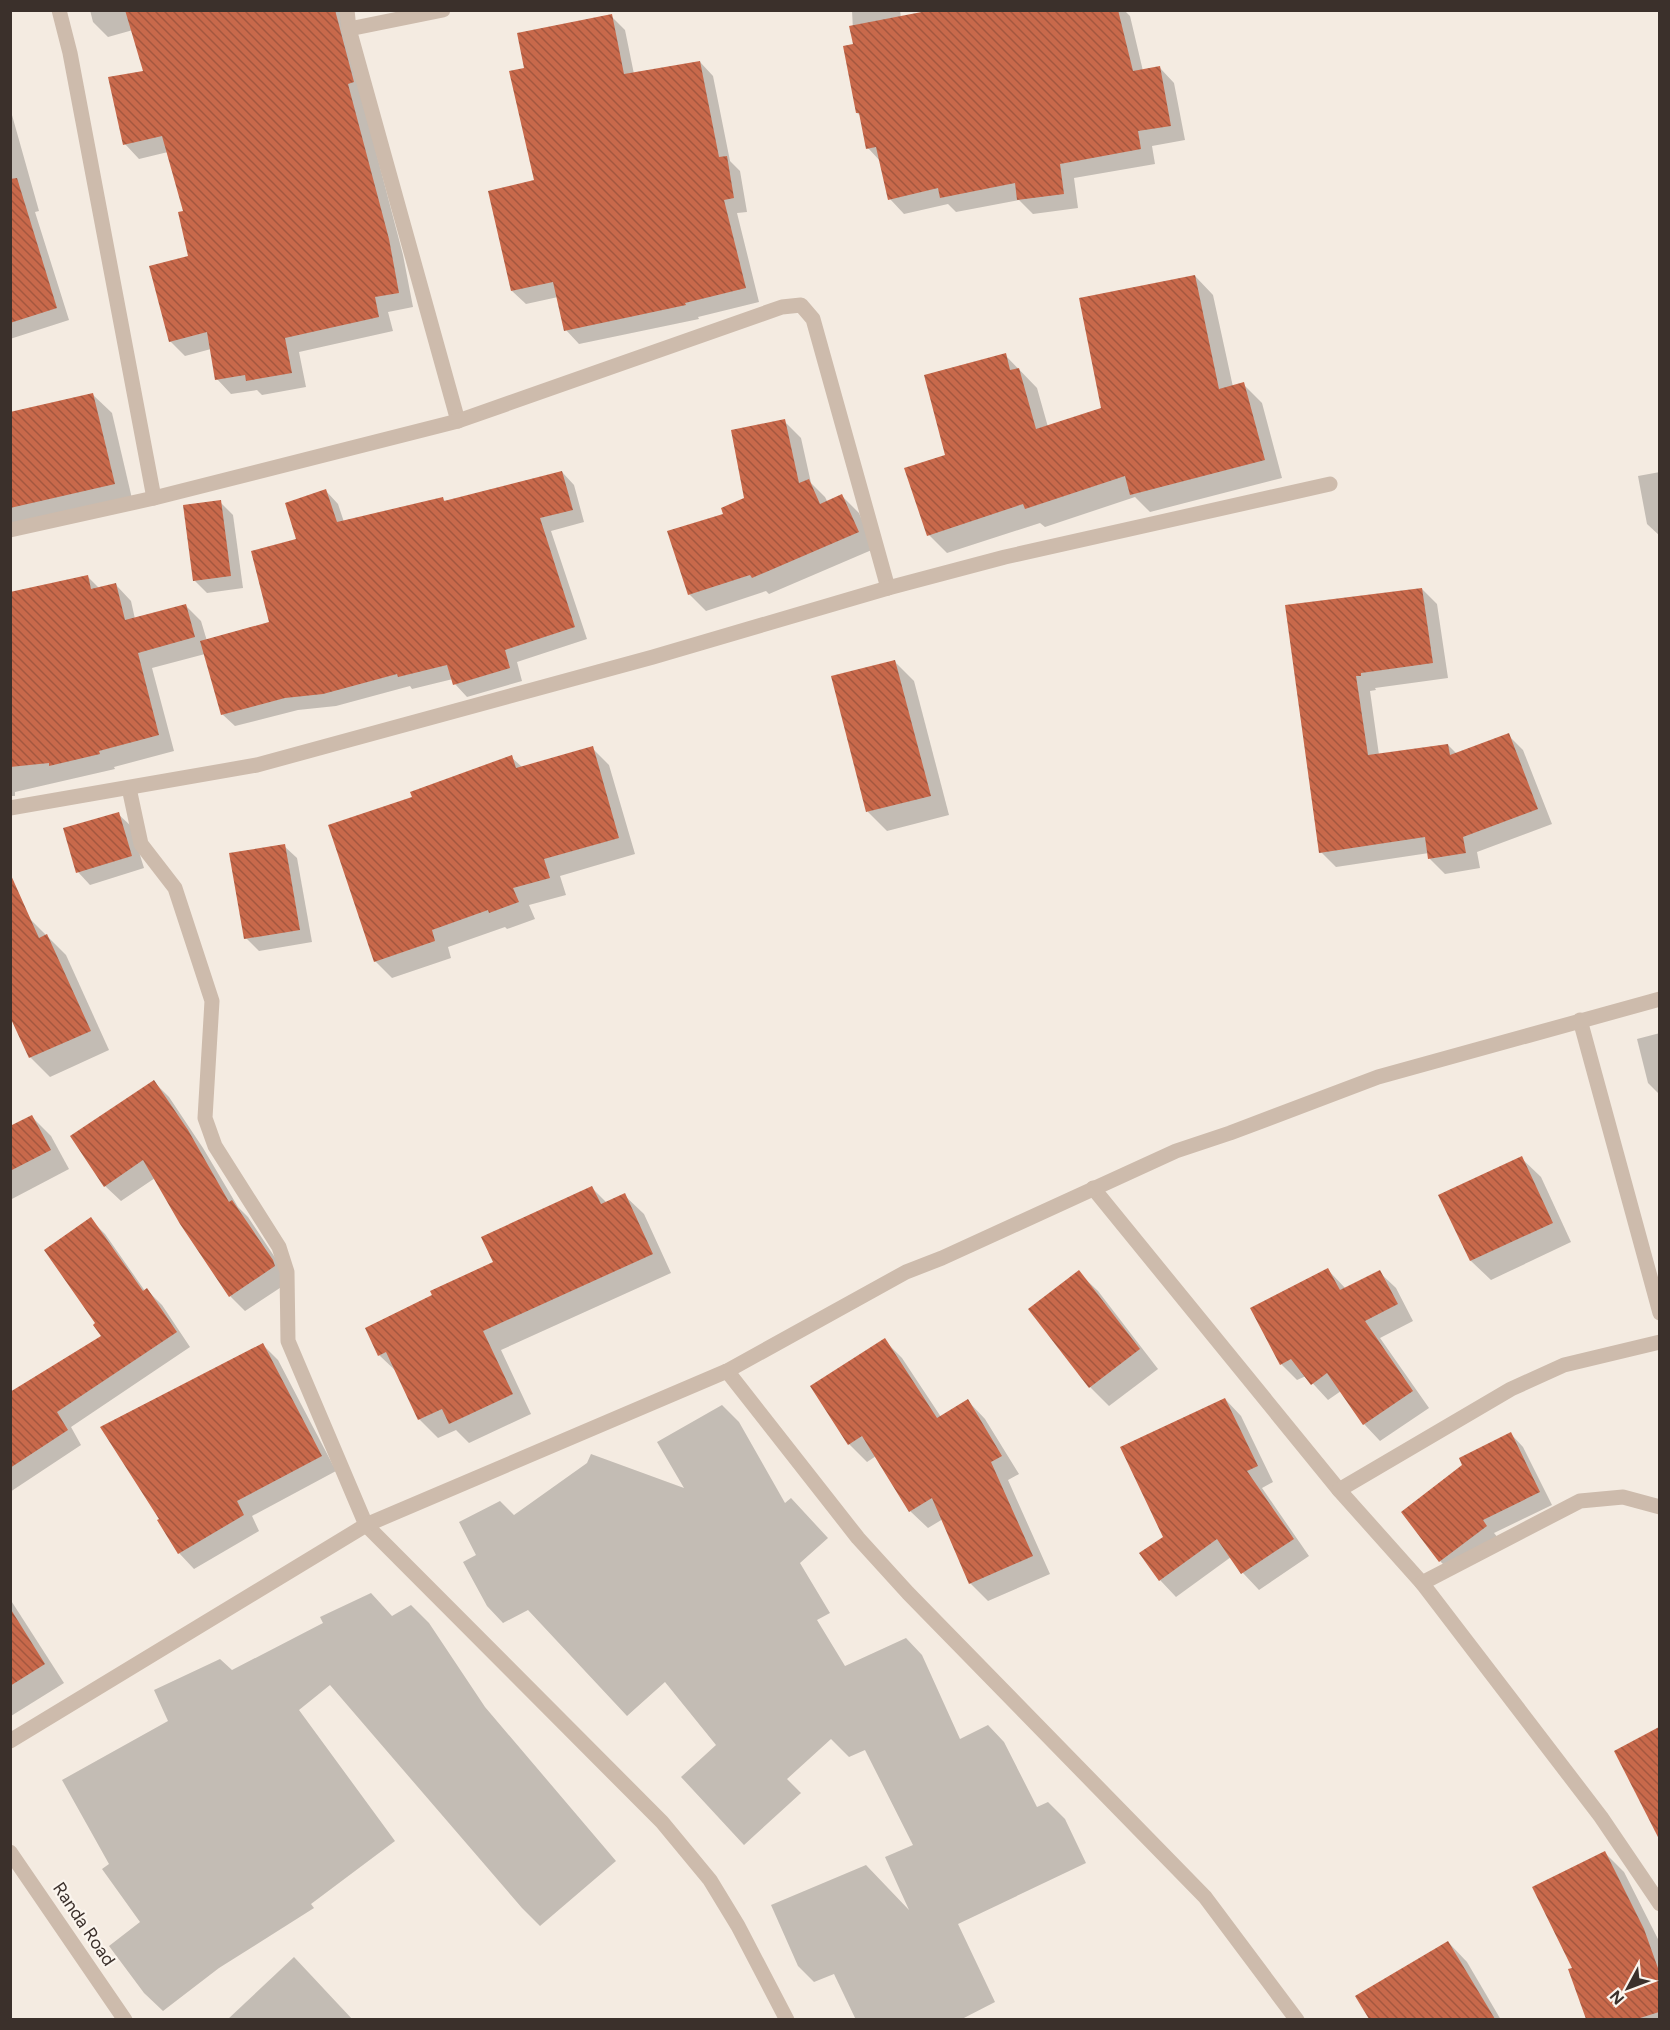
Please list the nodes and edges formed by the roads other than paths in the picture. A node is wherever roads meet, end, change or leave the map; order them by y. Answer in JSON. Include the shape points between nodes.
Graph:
{"nodes":[{"id":1,"x":59,"y":10,"type":"edge"},
{"id":2,"x":347,"y":10,"type":"edge"},
{"id":3,"x":443,"y":10,"type":"edge"},
{"id":4,"x":349,"y":29,"type":"junction"},
{"id":5,"x":458,"y":421,"type":"junction"},
{"id":6,"x":1330,"y":484,"type":"dead end"},
{"id":7,"x":154,"y":498,"type":"junction"},
{"id":8,"x":10,"y":530,"type":"edge"},
{"id":9,"x":888,"y":588,"type":"junction"},
{"id":10,"x":129,"y":788,"type":"junction"},
{"id":11,"x":10,"y":808,"type":"edge"},
{"id":12,"x":1659,"y":999,"type":"edge"},
{"id":13,"x":1580,"y":1020,"type":"junction"},
{"id":14,"x":1093,"y":1188,"type":"junction"},
{"id":15,"x":1659,"y":1313,"type":"edge"},
{"id":16,"x":1659,"y":1342,"type":"edge"},
{"id":17,"x":727,"y":1371,"type":"junction"},
{"id":18,"x":1339,"y":1490,"type":"junction"},
{"id":19,"x":1659,"y":1507,"type":"edge"},
{"id":20,"x":366,"y":1525,"type":"junction"},
{"id":21,"x":1422,"y":1583,"type":"junction"},
{"id":22,"x":10,"y":1741,"type":"edge"},
{"id":23,"x":10,"y":1852,"type":"edge"},
{"id":24,"x":1659,"y":1904,"type":"edge"},
{"id":25,"x":124,"y":2019,"type":"edge"},
{"id":26,"x":787,"y":2019,"type":"edge"},
{"id":27,"x":1297,"y":2019,"type":"edge"}],
"edges":[{"from":1,"to":7,"type":"street"},
{"from":2,"to":4,"type":"street"},
{"from":3,"to":4,"type":"street"},
{"from":4,"to":5,"type":"street"},
{"from":5,"to":7,"type":"street"},
{"from":5,"to":9,"type":"street","via":[[782,307],[801,305],[813,319]]},
{"from":6,"to":9,"type":"street","via":[[1005,557]]},
{"from":7,"to":8,"type":"street"},
{"from":9,"to":10,"type":"street","via":[[654,657],[257,765]]},
{"from":10,"to":11,"type":"street"},
{"from":10,"to":20,"type":"street","via":[[141,844],[175,888],[212,1001],[205,1118],[215,1146],[279,1247],[287,1272],[288,1341]]},
{"from":12,"to":13,"type":"street"},
{"from":13,"to":14,"type":"street","via":[[1378,1077],[1176,1151]]},
{"from":13,"to":15,"type":"street"},
{"from":14,"to":17,"type":"street","via":[[906,1272]]},
{"from":14,"to":18,"type":"street"},
{"from":16,"to":18,"type":"street","via":[[1563,1365],[1522,1384]]},
{"from":17,"to":20,"type":"street"},
{"from":17,"to":27,"type":"street","via":[[858,1538],[1205,1897]]},
{"from":18,"to":21,"type":"street"},
{"from":19,"to":21,"type":"street","via":[[1623,1497],[1580,1501]]},
{"from":20,"to":22,"type":"street"},
{"from":20,"to":26,"type":"street","via":[[662,1822],[710,1880]]},
{"from":21,"to":24,"type":"street","via":[[1601,1817]]},
{"from":23,"to":25,"type":"street","name":"Randa Road"}]}
